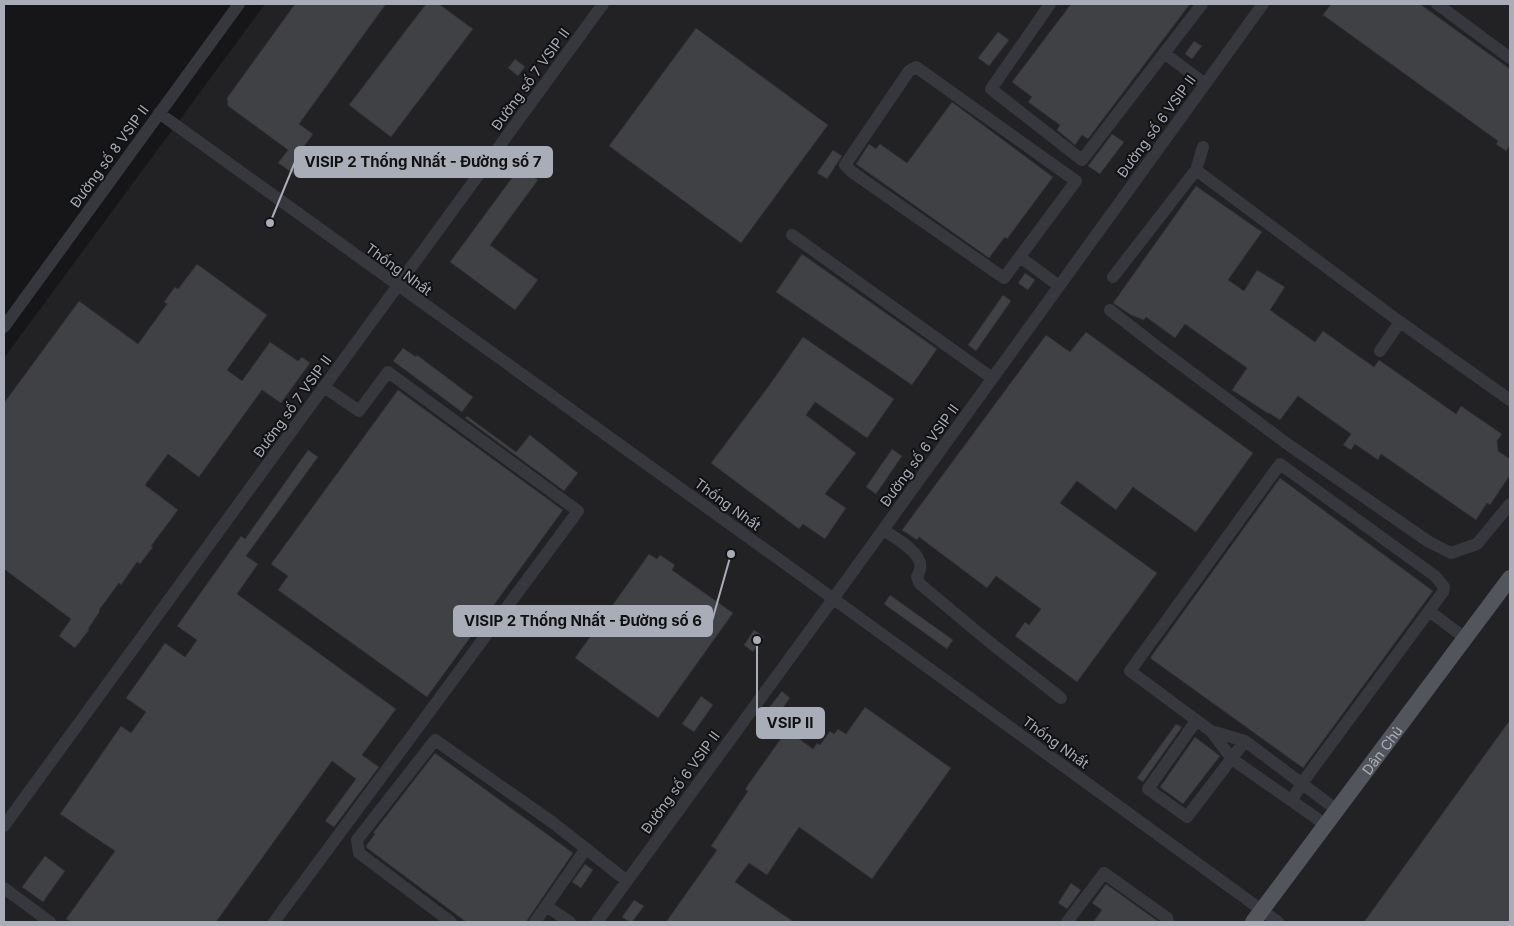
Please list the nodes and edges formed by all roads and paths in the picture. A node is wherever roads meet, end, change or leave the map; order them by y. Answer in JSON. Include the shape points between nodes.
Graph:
{"nodes":[{"id":1,"x":239,"y":4,"type":"edge"},
{"id":2,"x":603,"y":4,"type":"edge"},
{"id":3,"x":1050,"y":4,"type":"edge"},
{"id":4,"x":1202,"y":4,"type":"edge"},
{"id":5,"x":1263,"y":4,"type":"edge"},
{"id":6,"x":1436,"y":4,"type":"edge"},
{"id":7,"x":1164,"y":53,"type":"junction"},
{"id":8,"x":1510,"y":58,"type":"edge"},
{"id":9,"x":1205,"y":84,"type":"junction"},
{"id":10,"x":159,"y":113,"type":"junction"},
{"id":11,"x":1203,"y":147,"type":"dead end"},
{"id":12,"x":1196,"y":170,"type":"junction"},
{"id":13,"x":792,"y":235,"type":"dead end"},
{"id":14,"x":1020,"y":258,"type":"junction"},
{"id":15,"x":1113,"y":277,"type":"dead end"},
{"id":16,"x":1059,"y":286,"type":"junction"},
{"id":17,"x":398,"y":287,"type":"junction"},
{"id":18,"x":1110,"y":310,"type":"dead end"},
{"id":19,"x":1400,"y":322,"type":"junction"},
{"id":20,"x":4,"y":327,"type":"edge"},
{"id":21,"x":1380,"y":351,"type":"dead end"},
{"id":22,"x":992,"y":378,"type":"junction"},
{"id":23,"x":324,"y":387,"type":"junction"},
{"id":24,"x":1510,"y":400,"type":"edge"},
{"id":25,"x":1510,"y":504,"type":"edge"},
{"id":26,"x":883,"y":530,"type":"junction"},
{"id":27,"x":1510,"y":578,"type":"edge"},
{"id":28,"x":833,"y":599,"type":"junction"},
{"id":29,"x":1429,"y":611,"type":"junction"},
{"id":30,"x":1466,"y":638,"type":"junction"},
{"id":31,"x":1061,"y":698,"type":"dead end"},
{"id":32,"x":1196,"y":721,"type":"junction"},
{"id":33,"x":1211,"y":731,"type":"junction"},
{"id":34,"x":1245,"y":742,"type":"junction"},
{"id":35,"x":1232,"y":759,"type":"junction"},
{"id":36,"x":1302,"y":783,"type":"junction"},
{"id":37,"x":1292,"y":800,"type":"junction"},
{"id":38,"x":1337,"y":810,"type":"junction"},
{"id":39,"x":1326,"y":825,"type":"junction"},
{"id":40,"x":4,"y":826,"type":"edge"},
{"id":41,"x":586,"y":850,"type":"junction"},
{"id":42,"x":627,"y":881,"type":"junction"},
{"id":43,"x":4,"y":888,"type":"edge"},
{"id":44,"x":546,"y":906,"type":"junction"},
{"id":45,"x":1258,"y":916,"type":"edge"},
{"id":46,"x":50,"y":922,"type":"edge"},
{"id":47,"x":274,"y":922,"type":"edge"},
{"id":48,"x":451,"y":922,"type":"edge"},
{"id":49,"x":535,"y":922,"type":"edge"},
{"id":50,"x":570,"y":922,"type":"edge"},
{"id":51,"x":597,"y":922,"type":"edge"},
{"id":52,"x":1068,"y":922,"type":"edge"},
{"id":53,"x":1168,"y":922,"type":"edge"},
{"id":54,"x":1278,"y":922,"type":"edge"}],
"edges":[{"from":1,"to":10,"type":"street","name":"Đường số 8 VSIP II"},
{"from":2,"to":17,"type":"street","name":"Đường số 7 VSIP II"},
{"from":3,"to":7,"type":"street","via":[[991,89],[1082,160]]},
{"from":4,"to":7,"type":"street"},
{"from":5,"to":9,"type":"street","name":"Đường số 6 VSIP II"},
{"from":6,"to":8,"type":"street"},
{"from":7,"to":9,"type":"street"},
{"from":9,"to":16,"type":"street","name":"Đường số 6 VSIP II"},
{"from":10,"to":17,"type":"street","name":"Thống Nhất"},
{"from":10,"to":20,"type":"street","name":"Đường số 8 VSIP II"},
{"from":11,"to":12,"type":"street"},
{"from":12,"to":15,"type":"street"},
{"from":12,"to":19,"type":"street"},
{"from":13,"to":22,"type":"street"},
{"from":14,"to":14,"type":"street","via":[[1076,181],[916,67],[909,71],[845,165],[1004,278]]},
{"from":14,"to":16,"type":"street"},
{"from":16,"to":22,"type":"street","name":"Đường số 6 VSIP II"},
{"from":17,"to":23,"type":"street","name":"Đường số 7 VSIP II"},
{"from":17,"to":28,"type":"street","name":"Thống Nhất"},
{"from":18,"to":25,"type":"street","via":[[1286,443],[1429,542],[1451,553],[1477,544]]},
{"from":19,"to":21,"type":"street"},
{"from":19,"to":24,"type":"street"},
{"from":22,"to":26,"type":"street","name":"Đường số 6 VSIP II"},
{"from":23,"to":40,"type":"street","name":"Đường số 7 VSIP II"},
{"from":23,"to":47,"type":"street","via":[[359,411],[388,372],[578,511]]},
{"from":26,"to":28,"type":"street","name":"Đường số 6 VSIP II"},
{"from":26,"to":31,"type":"street","via":[[916,555],[920,562],[917,577],[920,584]]},
{"from":27,"to":30,"type":"main road","name":"Dân Chủ"},
{"from":28,"to":42,"type":"street","name":"Đường số 6 VSIP II"},
{"from":28,"to":45,"type":"street","name":"Thống Nhất"},
{"from":29,"to":30,"type":"street"},
{"from":29,"to":32,"type":"street","via":[[1444,587],[1435,576],[1280,464],[1130,671]]},
{"from":29,"to":36,"type":"street"},
{"from":30,"to":38,"type":"main road","name":"Dân Chủ"},
{"from":32,"to":33,"type":"street"},
{"from":32,"to":35,"type":"street","via":[[1148,789],[1187,817]]},
{"from":33,"to":34,"type":"street"},
{"from":33,"to":35,"type":"street"},
{"from":34,"to":35,"type":"street"},
{"from":34,"to":36,"type":"street"},
{"from":35,"to":37,"type":"street"},
{"from":36,"to":37,"type":"street"},
{"from":36,"to":38,"type":"street"},
{"from":37,"to":39,"type":"street"},
{"from":38,"to":39,"type":"main road","name":"Dân Chủ"},
{"from":39,"to":45,"type":"main road","name":"Dân Chủ"},
{"from":41,"to":42,"type":"street"},
{"from":41,"to":44,"type":"street"},
{"from":41,"to":48,"type":"street","via":[[552,822],[435,740],[357,840],[359,853]]},
{"from":42,"to":51,"type":"street","name":"Đường số 6 VSIP II"},
{"from":43,"to":46,"type":"street"},
{"from":44,"to":49,"type":"street"},
{"from":44,"to":50,"type":"street"},
{"from":45,"to":54,"type":"street","name":"Thống Nhất"},
{"from":52,"to":53,"type":"street","via":[[1104,873],[1167,918]]}]}
